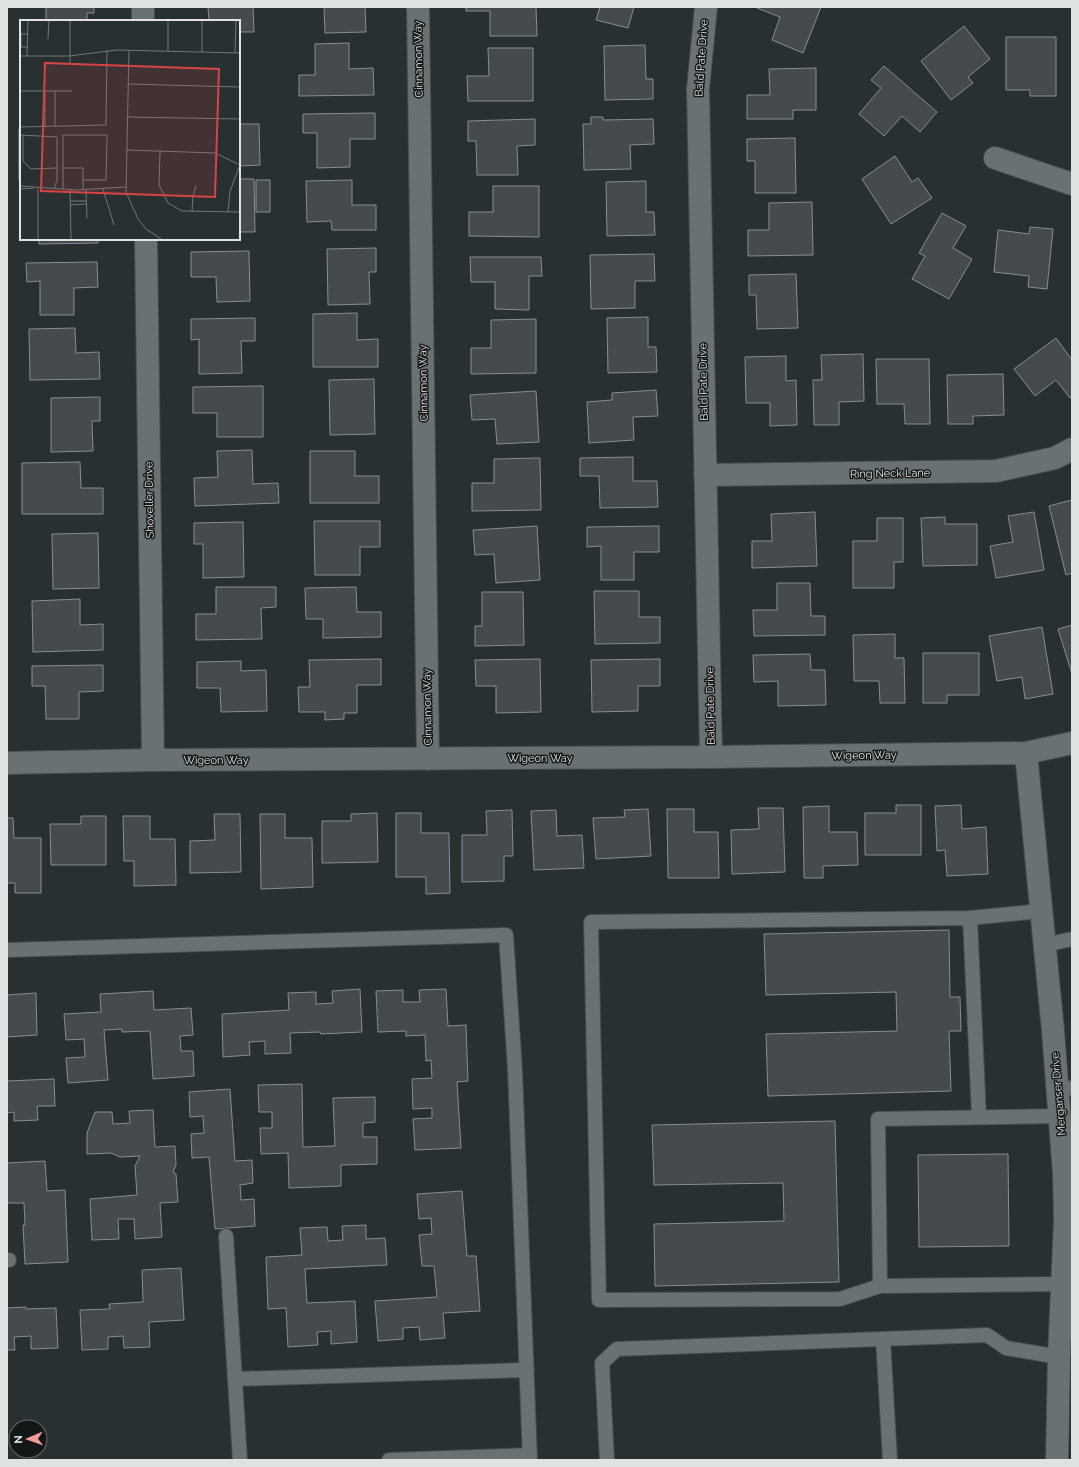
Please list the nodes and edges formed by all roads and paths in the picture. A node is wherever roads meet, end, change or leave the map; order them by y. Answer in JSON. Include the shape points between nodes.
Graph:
{"nodes":[{"id":1,"x":143,"y":7,"type":"edge"},
{"id":2,"x":418,"y":7,"type":"edge"},
{"id":3,"x":706,"y":7,"type":"edge"},
{"id":4,"x":143,"y":20,"type":"edge"},
{"id":5,"x":995,"y":158,"type":"dead end"},
{"id":6,"x":1072,"y":184,"type":"edge"},
{"id":7,"x":146,"y":240,"type":"edge"},
{"id":8,"x":1072,"y":449,"type":"edge"},
{"id":9,"x":705,"y":475,"type":"junction"},
{"id":10,"x":1072,"y":743,"type":"edge"},
{"id":11,"x":1026,"y":753,"type":"junction"},
{"id":12,"x":711,"y":757,"type":"junction"},
{"id":13,"x":428,"y":759,"type":"junction"},
{"id":14,"x":153,"y":760,"type":"junction"},
{"id":15,"x":7,"y":763,"type":"edge"},
{"id":16,"x":1042,"y":912,"type":"junction"},
{"id":17,"x":970,"y":918,"type":"junction"},
{"id":18,"x":1072,"y":939,"type":"edge"},
{"id":19,"x":1045,"y":945,"type":"junction"},
{"id":20,"x":7,"y":950,"type":"edge"},
{"id":21,"x":1065,"y":1089,"type":"edge"},
{"id":22,"x":1060,"y":1116,"type":"junction"},
{"id":23,"x":978,"y":1117,"type":"junction"},
{"id":24,"x":1069,"y":1220,"type":"edge"},
{"id":25,"x":226,"y":1236,"type":"dead end"},
{"id":26,"x":1062,"y":1284,"type":"junction"},
{"id":27,"x":880,"y":1286,"type":"junction"},
{"id":28,"x":883,"y":1339,"type":"junction"},
{"id":29,"x":1059,"y":1358,"type":"junction"},
{"id":30,"x":527,"y":1370,"type":"junction"},
{"id":31,"x":235,"y":1379,"type":"junction"},
{"id":32,"x":530,"y":1458,"type":"edge"},
{"id":33,"x":240,"y":1460,"type":"edge"},
{"id":34,"x":389,"y":1460,"type":"edge"},
{"id":35,"x":607,"y":1460,"type":"edge"},
{"id":36,"x":890,"y":1460,"type":"edge"},
{"id":37,"x":1057,"y":1460,"type":"edge"}],
"edges":[{"from":1,"to":4,"type":"street"},
{"from":2,"to":13,"type":"street","name":"Cinnamon Way"},
{"from":3,"to":9,"type":"street","name":"Bald Pate Drive","via":[[698,88]]},
{"from":5,"to":6,"type":"street"},
{"from":7,"to":14,"type":"street","name":"Shoveller Drive"},
{"from":8,"to":9,"type":"street","name":"Ring Neck Lane","via":[[1054,458],[996,471]]},
{"from":9,"to":12,"type":"street","name":"Bald Pate Drive"},
{"from":10,"to":11,"type":"street","name":"Wigeon Way"},
{"from":11,"to":12,"type":"street","name":"Wigeon Way"},
{"from":11,"to":16,"type":"street","name":"Merganser Drive"},
{"from":12,"to":13,"type":"street","name":"Wigeon Way"},
{"from":13,"to":14,"type":"street","name":"Wigeon Way"},
{"from":14,"to":15,"type":"street","name":"Wigeon Way"},
{"from":16,"to":17,"type":"lane"},
{"from":16,"to":19,"type":"street","name":"Merganser Drive"},
{"from":17,"to":23,"type":"lane"},
{"from":17,"to":27,"type":"lane","via":[[591,922],[599,1300],[840,1299]]},
{"from":18,"to":19,"type":"lane"},
{"from":19,"to":21,"type":"street","name":"Merganser Drive"},
{"from":20,"to":30,"type":"lane","via":[[506,935]]},
{"from":21,"to":22,"type":"street","name":"Merganser Drive"},
{"from":22,"to":23,"type":"lane"},
{"from":22,"to":24,"type":"street","name":"Merganser Drive"},
{"from":23,"to":27,"type":"lane","via":[[878,1119]]},
{"from":24,"to":26,"type":"street","name":"Merganser Drive"},
{"from":25,"to":31,"type":"lane"},
{"from":26,"to":27,"type":"lane"},
{"from":26,"to":29,"type":"street","name":"Merganser Drive"},
{"from":28,"to":29,"type":"lane","via":[[987,1335],[1006,1348]]},
{"from":28,"to":35,"type":"lane","via":[[617,1349],[602,1363]]},
{"from":28,"to":36,"type":"lane"},
{"from":29,"to":37,"type":"street","name":"Merganser Drive"},
{"from":30,"to":31,"type":"lane"},
{"from":30,"to":32,"type":"lane"},
{"from":31,"to":33,"type":"lane"},
{"from":32,"to":34,"type":"lane"}]}
